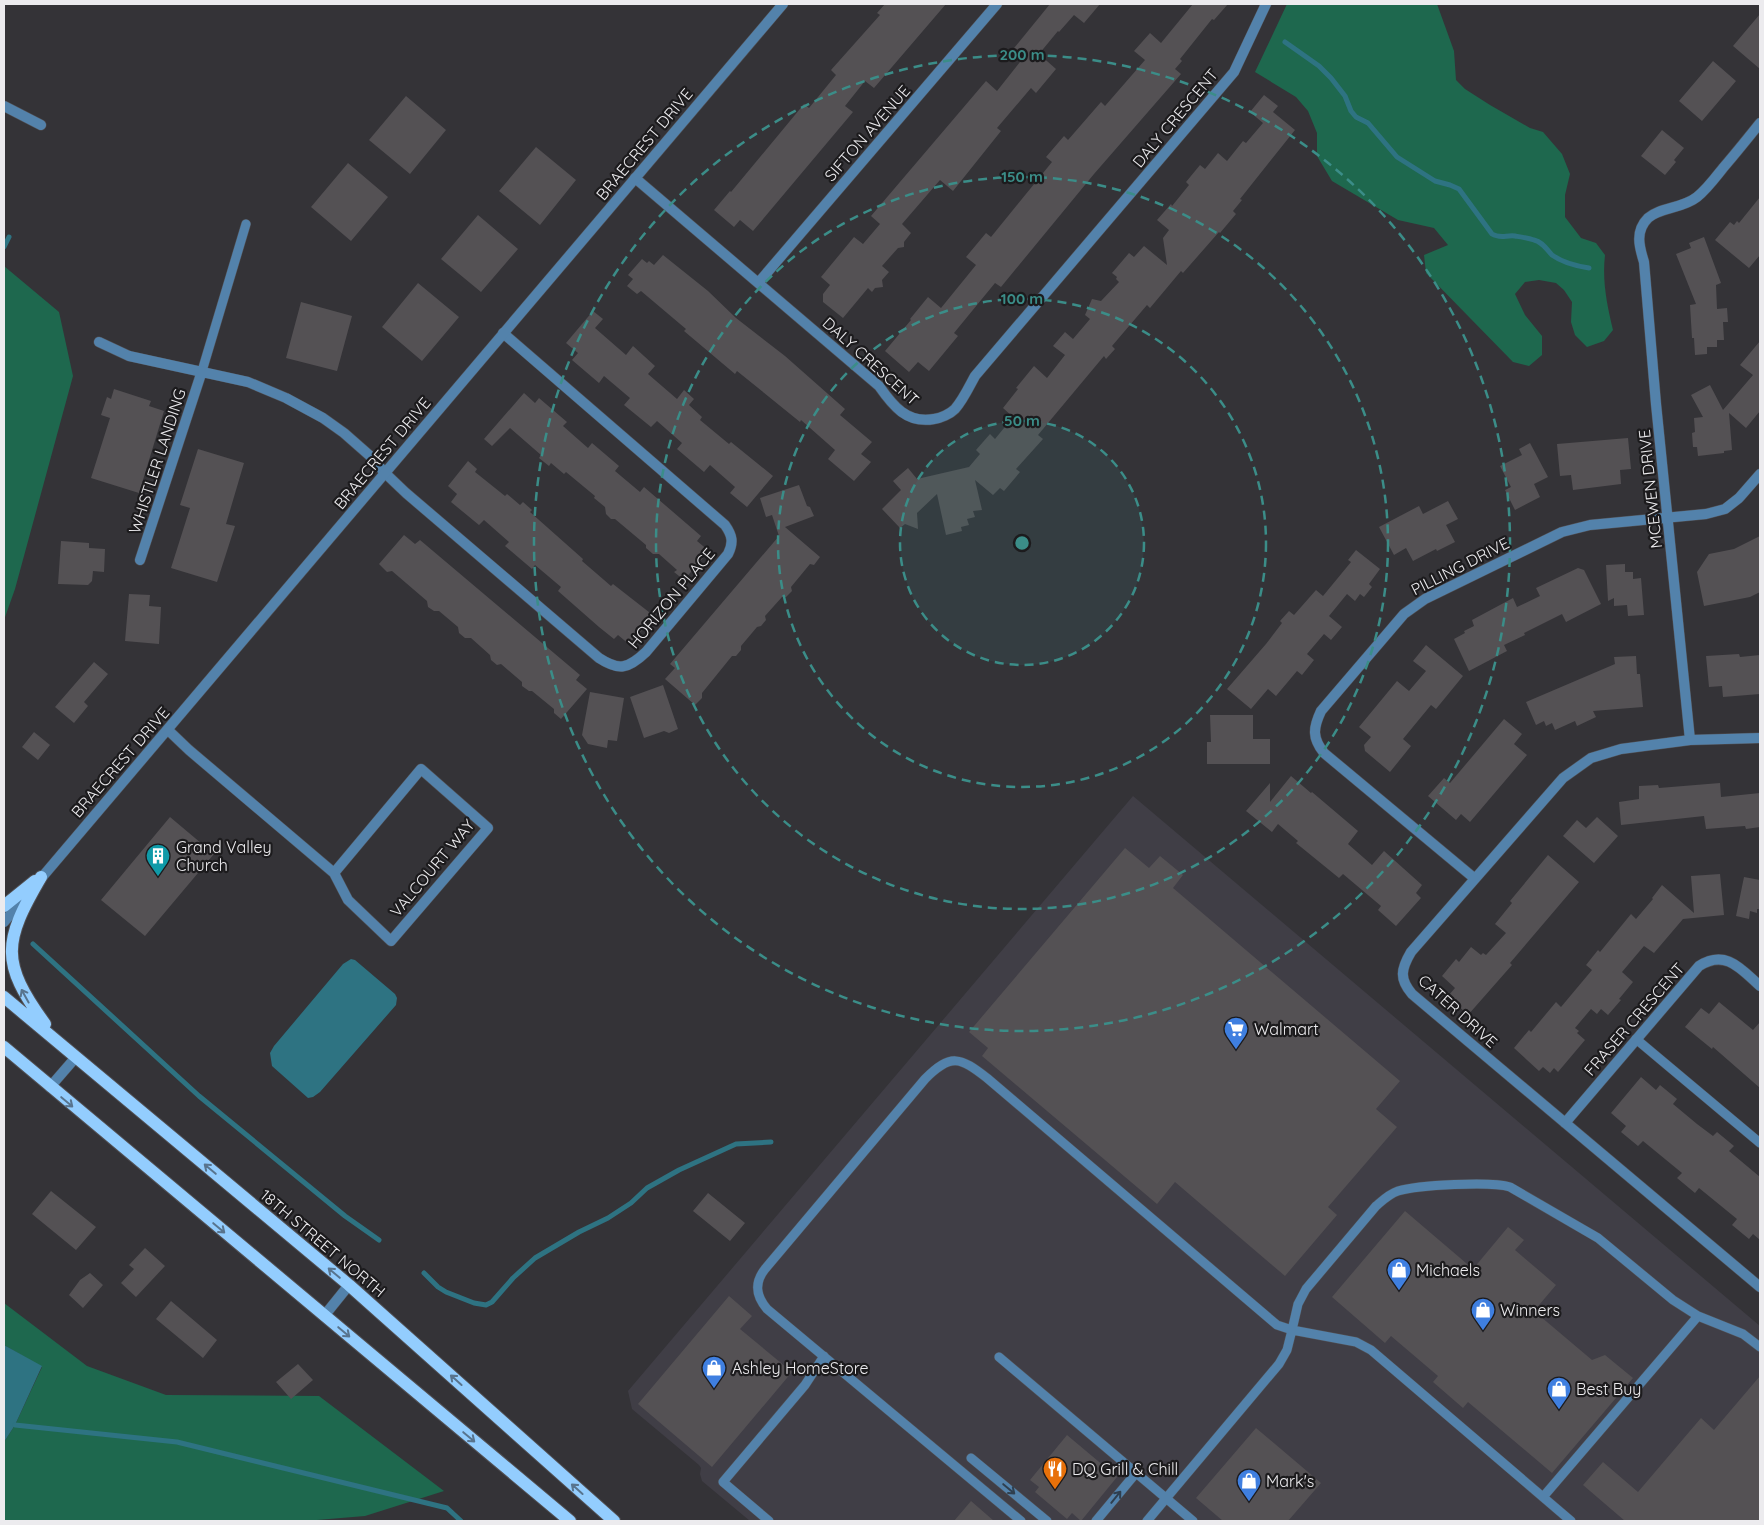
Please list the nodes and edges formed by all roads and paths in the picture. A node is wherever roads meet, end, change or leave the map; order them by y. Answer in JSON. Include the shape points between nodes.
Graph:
{"nodes":[{"id":1,"x":783,"y":4,"type":"edge"},
{"id":2,"x":997,"y":4,"type":"edge"},
{"id":3,"x":1266,"y":4,"type":"edge"},
{"id":4,"x":4,"y":106,"type":"edge"},
{"id":5,"x":1760,"y":123,"type":"edge"},
{"id":6,"x":41,"y":126,"type":"dead end"},
{"id":7,"x":635,"y":178,"type":"junction"},
{"id":8,"x":246,"y":224,"type":"dead end"},
{"id":9,"x":759,"y":282,"type":"junction"},
{"id":10,"x":503,"y":334,"type":"junction"},
{"id":11,"x":99,"y":342,"type":"dead end"},
{"id":12,"x":202,"y":371,"type":"junction"},
{"id":13,"x":384,"y":473,"type":"junction"},
{"id":14,"x":1760,"y":474,"type":"edge"},
{"id":15,"x":1668,"y":518,"type":"junction"},
{"id":16,"x":140,"y":560,"type":"dead end"},
{"id":17,"x":168,"y":730,"type":"junction"},
{"id":18,"x":1760,"y":738,"type":"edge"},
{"id":19,"x":1690,"y":740,"type":"junction"},
{"id":20,"x":334,"y":874,"type":"junction"},
{"id":21,"x":41,"y":877,"type":"junction"},
{"id":22,"x":1474,"y":878,"type":"junction"},
{"id":23,"x":4,"y":906,"type":"edge"},
{"id":24,"x":4,"y":922,"type":"edge"},
{"id":25,"x":1760,"y":986,"type":"edge"},
{"id":26,"x":4,"y":997,"type":"edge"},
{"id":27,"x":1636,"y":1040,"type":"junction"},
{"id":28,"x":4,"y":1047,"type":"edge"},
{"id":29,"x":66,"y":1048,"type":"junction"},
{"id":30,"x":76,"y":1057,"type":"junction"},
{"id":31,"x":50,"y":1087,"type":"junction"},
{"id":32,"x":1565,"y":1123,"type":"junction"},
{"id":33,"x":1760,"y":1143,"type":"edge"},
{"id":34,"x":350,"y":1285,"type":"junction"},
{"id":35,"x":1760,"y":1287,"type":"edge"},
{"id":36,"x":324,"y":1316,"type":"junction"},
{"id":37,"x":1698,"y":1316,"type":"junction"},
{"id":38,"x":1292,"y":1330,"type":"junction"},
{"id":39,"x":1760,"y":1347,"type":"edge"},
{"id":40,"x":824,"y":1356,"type":"junction"},
{"id":41,"x":999,"y":1357,"type":"dead end"},
{"id":42,"x":971,"y":1458,"type":"dead end"},
{"id":43,"x":1136,"y":1473,"type":"junction"},
{"id":44,"x":1543,"y":1497,"type":"junction"},
{"id":45,"x":1166,"y":1499,"type":"junction"},
{"id":46,"x":570,"y":1521,"type":"edge"},
{"id":47,"x":614,"y":1521,"type":"edge"},
{"id":48,"x":769,"y":1521,"type":"edge"},
{"id":49,"x":1021,"y":1521,"type":"edge"},
{"id":50,"x":1046,"y":1521,"type":"edge"},
{"id":51,"x":1096,"y":1521,"type":"edge"},
{"id":52,"x":1147,"y":1521,"type":"edge"},
{"id":53,"x":1193,"y":1521,"type":"edge"},
{"id":54,"x":1571,"y":1521,"type":"edge"}],
"edges":[{"from":1,"to":7,"type":"street","name":"BRAECREST DRIVE"},
{"from":2,"to":9,"type":"street","name":"SIFTON AVENUE"},
{"from":3,"to":9,"type":"street","name":"DALY CRESCENT","via":[[1234,72],[975,376],[954,410],[939,418],[911,419],[888,399],[879,386]]},
{"from":4,"to":6,"type":"street"},
{"from":5,"to":15,"type":"street","name":"MCEWEN DRIVE","via":[[1708,187],[1682,206],[1648,218],[1638,236],[1644,262]]},
{"from":7,"to":9,"type":"street","name":"DALY CRESCENT"},
{"from":7,"to":10,"type":"street","name":"BRAECREST DRIVE"},
{"from":8,"to":12,"type":"lane"},
{"from":10,"to":13,"type":"street","name":"BRAECREST DRIVE"},
{"from":10,"to":13,"type":"street","name":"HORIZON PLACE","via":[[731,533],[732,546],[728,554],[646,652],[625,667],[610,665],[599,658]]},
{"from":11,"to":12,"type":"street","via":[[129,356]]},
{"from":12,"to":13,"type":"street","via":[[248,382],[304,407],[344,434]]},
{"from":12,"to":16,"type":"street","name":"WHISTLER LANDING"},
{"from":13,"to":17,"type":"street","name":"BRAECREST DRIVE"},
{"from":14,"to":15,"type":"street","name":"PILLING DRIVE","via":[[1725,509]]},
{"from":15,"to":19,"type":"street","name":"MCEWEN DRIVE"},
{"from":15,"to":22,"type":"street","name":"PILLING DRIVE","via":[[1590,525],[1562,532],[1425,599],[1404,614],[1321,711],[1315,733],[1317,744],[1324,753]]},
{"from":17,"to":20,"type":"street","name":"VALCOURT WAY"},
{"from":17,"to":21,"type":"street","name":"BRAECREST DRIVE"},
{"from":18,"to":19,"type":"street","name":"CATER DRIVE"},
{"from":19,"to":22,"type":"street","name":"CATER DRIVE","via":[[1621,749],[1590,758],[1563,778]]},
{"from":20,"to":20,"type":"street","name":"VALCOURT WAY","via":[[421,769],[488,828],[391,941],[348,900]]},
{"from":21,"to":23,"type":"main road"},
{"from":21,"to":24,"type":"street","name":"BRAECREST DRIVE"},
{"from":29,"to":21,"type":"main road","one_way":true,"via":[[26,1001],[8,955],[10,938],[20,912]]},
{"from":22,"to":32,"type":"street","name":"CATER DRIVE","via":[[1411,952],[1402,972],[1403,981],[1412,994]]},
{"from":25,"to":27,"type":"street","name":"FRASER CRESCENT","via":[[1733,963],[1716,959],[1707,961],[1699,966]]},
{"from":26,"to":29,"type":"main road","name":"18TH STREET NORTH"},
{"from":27,"to":32,"type":"street","name":"FRASER CRESCENT"},
{"from":27,"to":33,"type":"lane"},
{"from":28,"to":31,"type":"main road"},
{"from":29,"to":30,"type":"main road","name":"18TH STREET NORTH"},
{"from":30,"to":31,"type":"street"},
{"from":34,"to":30,"type":"main road","name":"18TH STREET NORTH","one_way":true},
{"from":31,"to":36,"type":"main road","one_way":true},
{"from":32,"to":35,"type":"street","name":"CATER DRIVE"},
{"from":34,"to":36,"type":"street"},
{"from":47,"to":34,"type":"main road","name":"18TH STREET NORTH","one_way":true},
{"from":36,"to":46,"type":"main road","one_way":true},
{"from":37,"to":38,"type":"lane","via":[[1673,1300],[1598,1238],[1510,1187],[1493,1184],[1414,1188],[1387,1196],[1306,1289],[1298,1304]]},
{"from":37,"to":39,"type":"lane","via":[[1743,1334]]},
{"from":37,"to":44,"type":"lane"},
{"from":38,"to":40,"type":"lane","via":[[1277,1325],[987,1078],[956,1060],[942,1065],[925,1079],[760,1275],[757,1286],[763,1304]]},
{"from":38,"to":44,"type":"lane","via":[[1350,1340],[1366,1347]]},
{"from":38,"to":45,"type":"lane","via":[[1279,1364]]},
{"from":40,"to":48,"type":"lane","via":[[806,1385],[723,1482]]},
{"from":40,"to":49,"type":"lane"},
{"from":41,"to":43,"type":"lane"},
{"from":42,"to":50,"type":"lane","one_way":true},
{"from":43,"to":45,"type":"lane"},
{"from":51,"to":43,"type":"lane","one_way":true},
{"from":44,"to":54,"type":"lane"},
{"from":45,"to":52,"type":"lane"},
{"from":45,"to":53,"type":"lane"}]}
